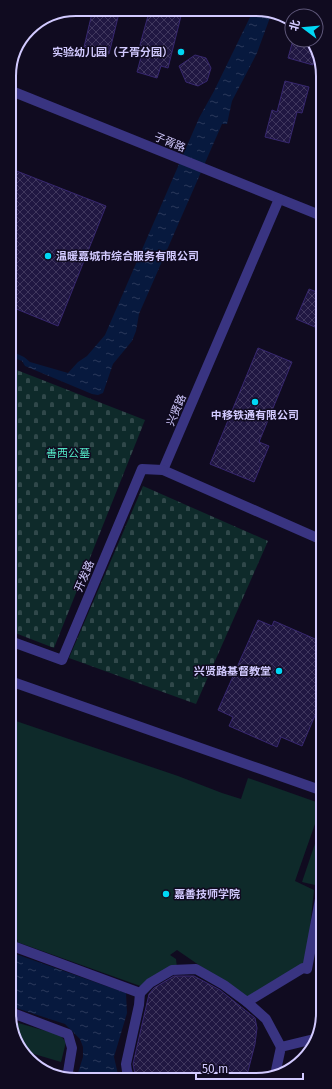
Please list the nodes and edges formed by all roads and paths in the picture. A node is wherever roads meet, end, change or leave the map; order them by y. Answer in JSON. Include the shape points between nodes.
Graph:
{"nodes":[{"id":1,"x":16,"y":93,"type":"edge"},
{"id":2,"x":279,"y":199,"type":"junction"},
{"id":3,"x":316,"y":214,"type":"edge"},
{"id":4,"x":163,"y":470,"type":"junction"},
{"id":5,"x":316,"y":537,"type":"edge"},
{"id":6,"x":16,"y":643,"type":"edge"},
{"id":7,"x":16,"y":683,"type":"edge"},
{"id":8,"x":316,"y":789,"type":"edge"},
{"id":9,"x":316,"y":921,"type":"edge"},
{"id":10,"x":16,"y":947,"type":"edge"},
{"id":11,"x":140,"y":993,"type":"junction"},
{"id":12,"x":247,"y":1002,"type":"junction"},
{"id":13,"x":16,"y":1014,"type":"edge"},
{"id":14,"x":309,"y":1040,"type":"edge"},
{"id":15,"x":281,"y":1047,"type":"junction"},
{"id":16,"x":274,"y":1070,"type":"edge"},
{"id":17,"x":67,"y":1072,"type":"edge"},
{"id":18,"x":127,"y":1073,"type":"edge"}],
"edges":[{"from":1,"to":2,"type":"street","name":"子胥路"},
{"from":2,"to":3,"type":"street","name":"子胥路"},
{"from":2,"to":4,"type":"street","name":"兴贤路"},
{"from":4,"to":5,"type":"street"},
{"from":4,"to":6,"type":"street","name":"开发路","via":[[142,469],[62,660]]},
{"from":7,"to":8,"type":"street"},
{"from":9,"to":12,"type":"street","via":[[307,969],[303,968]]},
{"from":10,"to":11,"type":"street"},
{"from":11,"to":12,"type":"street","via":[[150,983],[172,970],[196,969]]},
{"from":11,"to":18,"type":"street","via":[[126,1064]]},
{"from":12,"to":15,"type":"street","via":[[266,1019]]},
{"from":13,"to":17,"type":"street","via":[[68,1034],[72,1048]]},
{"from":14,"to":15,"type":"street"},
{"from":15,"to":16,"type":"street"}]}
